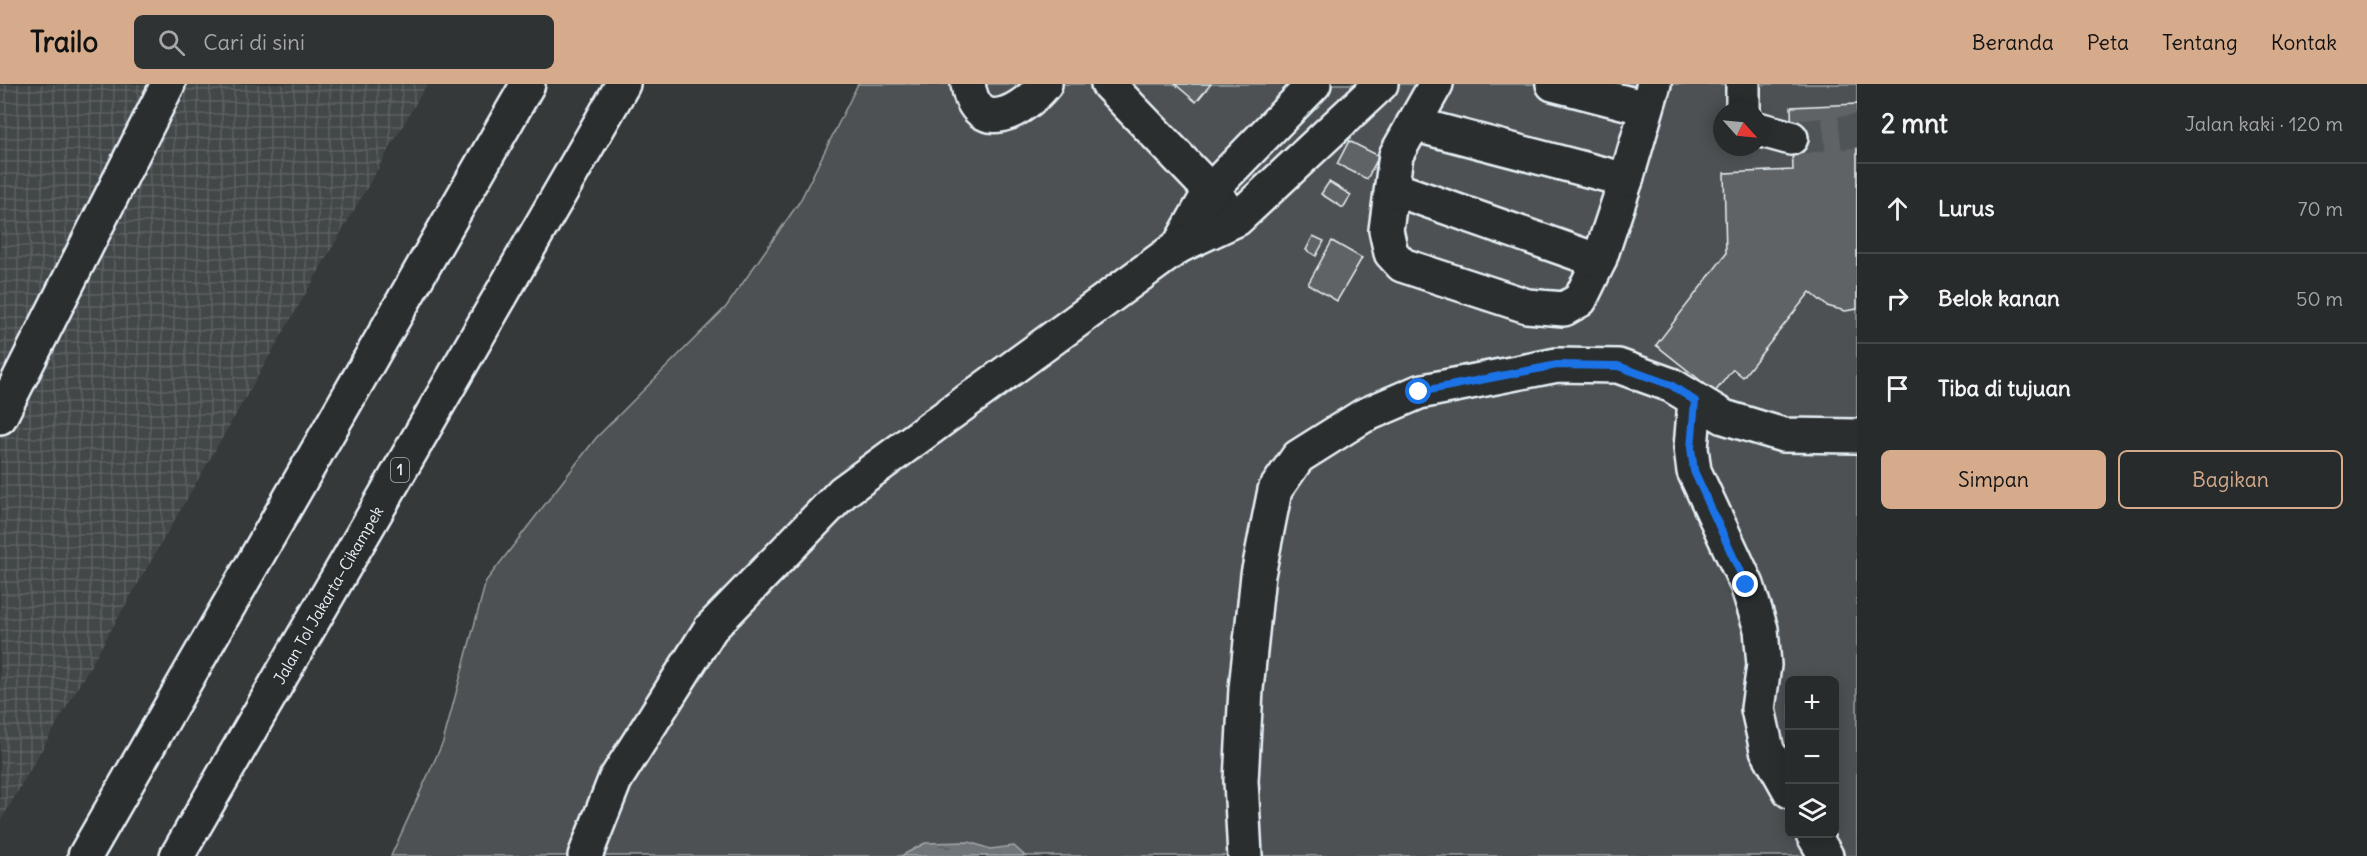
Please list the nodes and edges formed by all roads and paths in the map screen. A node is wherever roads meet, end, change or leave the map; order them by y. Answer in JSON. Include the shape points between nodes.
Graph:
{"nodes":[{"id":1,"x":168,"y":84,"type":"edge"},
{"id":2,"x":528,"y":84,"type":"edge"},
{"id":3,"x":623,"y":84,"type":"edge"},
{"id":4,"x":968,"y":84,"type":"edge"},
{"id":5,"x":1045,"y":84,"type":"edge"},
{"id":6,"x":1108,"y":84,"type":"edge"},
{"id":7,"x":1314,"y":84,"type":"edge"},
{"id":8,"x":1382,"y":84,"type":"edge"},
{"id":9,"x":1436,"y":84,"type":"edge"},
{"id":10,"x":1553,"y":84,"type":"edge"},
{"id":11,"x":1743,"y":84,"type":"edge"},
{"id":12,"x":1650,"y":96,"type":"edge"},
{"id":13,"x":1743,"y":102,"type":"edge"},
{"id":14,"x":1413,"y":124,"type":"junction"},
{"id":15,"x":1767,"y":131,"type":"edge"},
{"id":16,"x":1791,"y":138,"type":"tunnel mouth"},
{"id":17,"x":1626,"y":180,"type":"junction"},
{"id":18,"x":1392,"y":188,"type":"junction"},
{"id":19,"x":1211,"y":190,"type":"junction"},
{"id":20,"x":1237,"y":219,"type":"junction"},
{"id":21,"x":1179,"y":246,"type":"junction"},
{"id":22,"x":1599,"y":261,"type":"junction"},
{"id":23,"x":1695,"y":401,"type":"junction"},
{"id":24,"x":0,"y":417,"type":"edge"},
{"id":25,"x":1857,"y":436,"type":"edge"},
{"id":26,"x":1786,"y":784,"type":"edge"},
{"id":27,"x":1816,"y":838,"type":"edge"},
{"id":28,"x":85,"y":856,"type":"edge"},
{"id":29,"x":177,"y":856,"type":"edge"},
{"id":30,"x":585,"y":856,"type":"edge"},
{"id":31,"x":1245,"y":856,"type":"edge"},
{"id":32,"x":1826,"y":856,"type":"edge"}],
"edges":[{"from":1,"to":24,"type":"main road"},
{"from":2,"to":28,"type":"main road"},
{"from":3,"to":29,"type":"main road","name":"Jalan Tol Jakarta–Cikampek","number":"1"},
{"from":4,"to":5,"type":"main road","via":[[975,107],[988,116],[1007,115],[1034,98]]},
{"from":6,"to":19,"type":"main road"},
{"from":7,"to":19,"type":"main road"},
{"from":8,"to":20,"type":"main road"},
{"from":9,"to":14,"type":"main road"},
{"from":10,"to":12,"type":"main road"},
{"from":11,"to":13,"type":"main road"},
{"from":12,"to":17,"type":"main road"},
{"from":14,"to":17,"type":"main road"},
{"from":14,"to":18,"type":"main road","via":[[1396,155]]},
{"from":15,"to":16,"type":"main road"},
{"from":17,"to":22,"type":"main road"},
{"from":18,"to":22,"type":"main road"},
{"from":18,"to":22,"type":"main road","via":[[1386,230],[1391,253],[1402,265],[1527,306],[1564,309],[1580,300]]},
{"from":19,"to":20,"type":"main road"},
{"from":19,"to":21,"type":"main road"},
{"from":20,"to":21,"type":"main road"},
{"from":21,"to":30,"type":"main road","via":[[843,492],[826,509],[711,628],[615,780]]},
{"from":23,"to":25,"type":"main road","via":[[1724,417],[1783,435]]},
{"from":23,"to":26,"type":"main road","via":[[1691,448],[1694,471],[1746,585],[1761,629],[1764,665],[1758,709],[1767,750]]},
{"from":23,"to":31,"type":"main road","via":[[1671,385],[1618,366],[1557,365],[1419,392],[1363,416],[1298,457],[1275,490],[1258,575],[1245,689],[1240,781]]},
{"from":27,"to":32,"type":"main road"}]}
